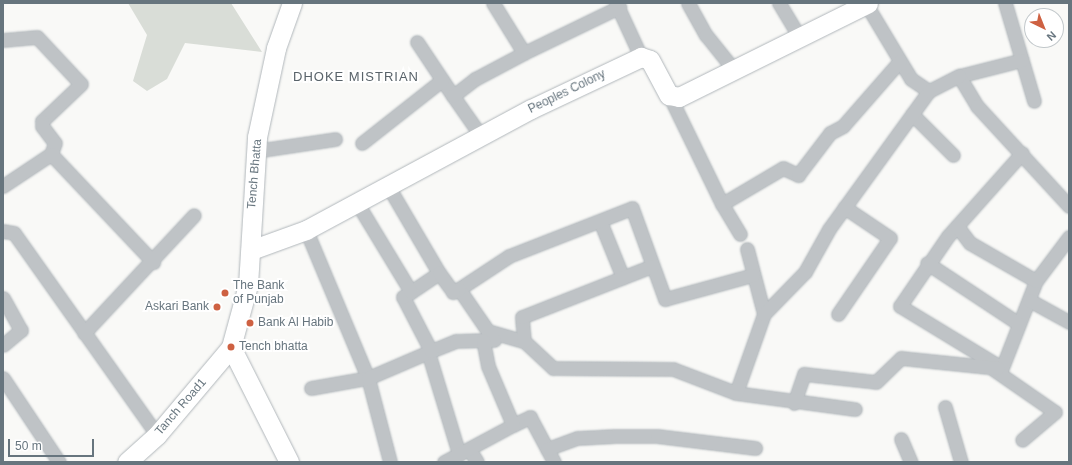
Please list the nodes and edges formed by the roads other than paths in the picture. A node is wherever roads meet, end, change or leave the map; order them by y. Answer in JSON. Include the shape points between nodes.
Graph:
{"nodes":[{"id":1,"x":292,"y":3,"type":"edge"},
{"id":2,"x":493,"y":3,"type":"edge"},
{"id":3,"x":688,"y":3,"type":"edge"},
{"id":4,"x":780,"y":3,"type":"edge"},
{"id":5,"x":867,"y":3,"type":"edge"},
{"id":6,"x":1005,"y":3,"type":"edge"},
{"id":7,"x":617,"y":5,"type":"edge"},
{"id":8,"x":800,"y":38,"type":"junction"},
{"id":9,"x":3,"y":40,"type":"edge"},
{"id":10,"x":417,"y":42,"type":"dead end"},
{"id":11,"x":524,"y":53,"type":"junction"},
{"id":12,"x":641,"y":57,"type":"junction"},
{"id":13,"x":900,"y":60,"type":"junction"},
{"id":14,"x":1022,"y":60,"type":"junction"},
{"id":15,"x":734,"y":70,"type":"junction"},
{"id":16,"x":959,"y":76,"type":"junction"},
{"id":17,"x":442,"y":80,"type":"junction"},
{"id":18,"x":929,"y":91,"type":"junction"},
{"id":19,"x":668,"y":95,"type":"junction"},
{"id":20,"x":453,"y":96,"type":"junction"},
{"id":21,"x":1034,"y":101,"type":"dead end"},
{"id":22,"x":912,"y":114,"type":"junction"},
{"id":23,"x":481,"y":136,"type":"junction"},
{"id":24,"x":335,"y":139,"type":"dead end"},
{"id":25,"x":362,"y":142,"type":"dead end"},
{"id":26,"x":255,"y":151,"type":"junction"},
{"id":27,"x":1022,"y":153,"type":"junction"},
{"id":28,"x":51,"y":154,"type":"junction"},
{"id":29,"x":953,"y":155,"type":"dead end"},
{"id":30,"x":3,"y":186,"type":"edge"},
{"id":31,"x":388,"y":186,"type":"junction"},
{"id":32,"x":357,"y":203,"type":"junction"},
{"id":33,"x":722,"y":204,"type":"junction"},
{"id":34,"x":1069,"y":206,"type":"edge"},
{"id":35,"x":844,"y":208,"type":"junction"},
{"id":36,"x":194,"y":215,"type":"dead end"},
{"id":37,"x":600,"y":221,"type":"junction"},
{"id":38,"x":957,"y":226,"type":"junction"},
{"id":39,"x":306,"y":230,"type":"junction"},
{"id":40,"x":3,"y":231,"type":"edge"},
{"id":41,"x":740,"y":234,"type":"dead end"},
{"id":42,"x":1069,"y":237,"type":"edge"},
{"id":43,"x":747,"y":249,"type":"dead end"},
{"id":44,"x":251,"y":250,"type":"junction"},
{"id":45,"x":153,"y":262,"type":"junction"},
{"id":46,"x":927,"y":263,"type":"junction"},
{"id":47,"x":652,"y":266,"type":"junction"},
{"id":48,"x":439,"y":274,"type":"junction"},
{"id":49,"x":753,"y":275,"type":"junction"},
{"id":50,"x":623,"y":278,"type":"junction"},
{"id":51,"x":1036,"y":281,"type":"junction"},
{"id":52,"x":459,"y":289,"type":"junction"},
{"id":53,"x":411,"y":292,"type":"junction"},
{"id":54,"x":3,"y":298,"type":"edge"},
{"id":55,"x":1029,"y":300,"type":"junction"},
{"id":56,"x":764,"y":314,"type":"junction"},
{"id":57,"x":838,"y":314,"type":"dead end"},
{"id":58,"x":1069,"y":322,"type":"edge"},
{"id":59,"x":1019,"y":324,"type":"junction"},
{"id":60,"x":84,"y":333,"type":"junction"},
{"id":61,"x":486,"y":335,"type":"junction"},
{"id":62,"x":524,"y":341,"type":"junction"},
{"id":63,"x":3,"y":345,"type":"edge"},
{"id":64,"x":231,"y":348,"type":"junction"},
{"id":65,"x":430,"y":351,"type":"junction"},
{"id":66,"x":996,"y":367,"type":"junction"},
{"id":67,"x":3,"y":378,"type":"edge"},
{"id":68,"x":368,"y":378,"type":"junction"},
{"id":69,"x":311,"y":388,"type":"dead end"},
{"id":70,"x":736,"y":393,"type":"junction"},
{"id":71,"x":794,"y":403,"type":"junction"},
{"id":72,"x":945,"y":407,"type":"dead end"},
{"id":73,"x":855,"y":409,"type":"dead end"},
{"id":74,"x":513,"y":426,"type":"junction"},
{"id":75,"x":157,"y":435,"type":"junction"},
{"id":76,"x":901,"y":439,"type":"dead end"},
{"id":77,"x":1022,"y":440,"type":"dead end"},
{"id":78,"x":755,"y":448,"type":"dead end"},
{"id":79,"x":547,"y":449,"type":"junction"},
{"id":80,"x":464,"y":451,"type":"junction"},
{"id":81,"x":58,"y":462,"type":"edge"},
{"id":82,"x":127,"y":462,"type":"edge"},
{"id":83,"x":289,"y":462,"type":"edge"},
{"id":84,"x":390,"y":462,"type":"edge"},
{"id":85,"x":444,"y":462,"type":"edge"},
{"id":86,"x":477,"y":462,"type":"edge"},
{"id":87,"x":554,"y":462,"type":"edge"},
{"id":88,"x":911,"y":462,"type":"edge"},
{"id":89,"x":961,"y":462,"type":"edge"}],
"edges":[{"from":1,"to":26,"type":"street","name":"Tench Bhatta","via":[[272,63]]},
{"from":2,"to":11,"type":"street"},
{"from":3,"to":15,"type":"street","via":[[706,34]]},
{"from":4,"to":8,"type":"street"},
{"from":5,"to":8,"type":"street"},
{"from":5,"to":13,"type":"street"},
{"from":6,"to":14,"type":"street"},
{"from":7,"to":11,"type":"street"},
{"from":7,"to":12,"type":"street"},
{"from":8,"to":15,"type":"street"},
{"from":9,"to":28,"type":"street","via":[[37,37],[81,84],[42,121],[42,126],[55,143]]},
{"from":10,"to":17,"type":"street"},
{"from":11,"to":20,"type":"street","via":[[475,79]]},
{"from":12,"to":19,"type":"street","via":[[650,60]]},
{"from":12,"to":23,"type":"street","name":"Peoples Colony"},
{"from":13,"to":18,"type":"street","via":[[911,79]]},
{"from":13,"to":33,"type":"street","via":[[843,126],[830,133],[798,175],[783,168]]},
{"from":14,"to":16,"type":"street"},
{"from":14,"to":21,"type":"street"},
{"from":15,"to":19,"type":"street","via":[[679,97]]},
{"from":16,"to":18,"type":"street"},
{"from":16,"to":27,"type":"street","via":[[977,106]]},
{"from":17,"to":20,"type":"street"},
{"from":17,"to":25,"type":"street"},
{"from":18,"to":22,"type":"street"},
{"from":19,"to":33,"type":"street"},
{"from":20,"to":23,"type":"street"},
{"from":22,"to":29,"type":"street"},
{"from":22,"to":35,"type":"street"},
{"from":23,"to":31,"type":"street","name":"Peoples Colony"},
{"from":24,"to":26,"type":"street"},
{"from":26,"to":44,"type":"street","name":"Tench Bhatta"},
{"from":27,"to":34,"type":"street"},
{"from":27,"to":38,"type":"street"},
{"from":28,"to":30,"type":"street"},
{"from":28,"to":45,"type":"street"},
{"from":31,"to":32,"type":"street","name":"Peoples Colony"},
{"from":31,"to":48,"type":"street"},
{"from":32,"to":39,"type":"street","name":"Peoples Colony"},
{"from":32,"to":53,"type":"street"},
{"from":33,"to":41,"type":"street"},
{"from":35,"to":56,"type":"street","via":[[805,272]]},
{"from":35,"to":57,"type":"street","via":[[890,238]]},
{"from":36,"to":45,"type":"street"},
{"from":37,"to":47,"type":"street","via":[[635,208]]},
{"from":37,"to":50,"type":"street"},
{"from":37,"to":52,"type":"street","via":[[509,256]]},
{"from":38,"to":46,"type":"street"},
{"from":38,"to":51,"type":"street","via":[[970,243]]},
{"from":39,"to":44,"type":"street","name":"Peoples Colony"},
{"from":39,"to":68,"type":"street"},
{"from":40,"to":60,"type":"street","via":[[14,233]]},
{"from":42,"to":51,"type":"street"},
{"from":43,"to":49,"type":"street"},
{"from":44,"to":64,"type":"street","name":"Tench Bhatta","via":[[248,285]]},
{"from":45,"to":60,"type":"street"},
{"from":46,"to":59,"type":"street"},
{"from":46,"to":66,"type":"street","via":[[900,306]]},
{"from":47,"to":49,"type":"street","via":[[664,299]]},
{"from":47,"to":50,"type":"street"},
{"from":48,"to":52,"type":"street","via":[[453,292]]},
{"from":48,"to":53,"type":"street"},
{"from":49,"to":56,"type":"street"},
{"from":50,"to":62,"type":"street","via":[[522,317]]},
{"from":51,"to":55,"type":"street"},
{"from":52,"to":61,"type":"street"},
{"from":53,"to":65,"type":"street","via":[[403,298]]},
{"from":54,"to":63,"type":"street","via":[[21,330]]},
{"from":55,"to":58,"type":"street"},
{"from":55,"to":59,"type":"street"},
{"from":56,"to":70,"type":"street"},
{"from":59,"to":66,"type":"street"},
{"from":60,"to":75,"type":"street"},
{"from":61,"to":62,"type":"street"},
{"from":61,"to":65,"type":"street","via":[[456,341]]},
{"from":61,"to":74,"type":"street","via":[[488,366]]},
{"from":62,"to":70,"type":"street","via":[[553,368],[673,369]]},
{"from":64,"to":75,"type":"street","name":"Tanch Road1"},
{"from":64,"to":83,"type":"street"},
{"from":65,"to":68,"type":"street"},
{"from":65,"to":80,"type":"street"},
{"from":66,"to":71,"type":"street","via":[[901,358],[876,382],[804,374]]},
{"from":66,"to":77,"type":"street","via":[[1055,412]]},
{"from":67,"to":81,"type":"street"},
{"from":68,"to":69,"type":"street"},
{"from":68,"to":84,"type":"street"},
{"from":70,"to":71,"type":"street"},
{"from":71,"to":73,"type":"street"},
{"from":72,"to":89,"type":"street"},
{"from":74,"to":79,"type":"street","via":[[530,417]]},
{"from":74,"to":80,"type":"street"},
{"from":75,"to":82,"type":"street","name":"Tanch Road1"},
{"from":76,"to":88,"type":"street"},
{"from":78,"to":79,"type":"street","via":[[657,436],[615,436],[578,438]]},
{"from":79,"to":87,"type":"street"},
{"from":80,"to":85,"type":"street"},
{"from":80,"to":86,"type":"street"}]}
